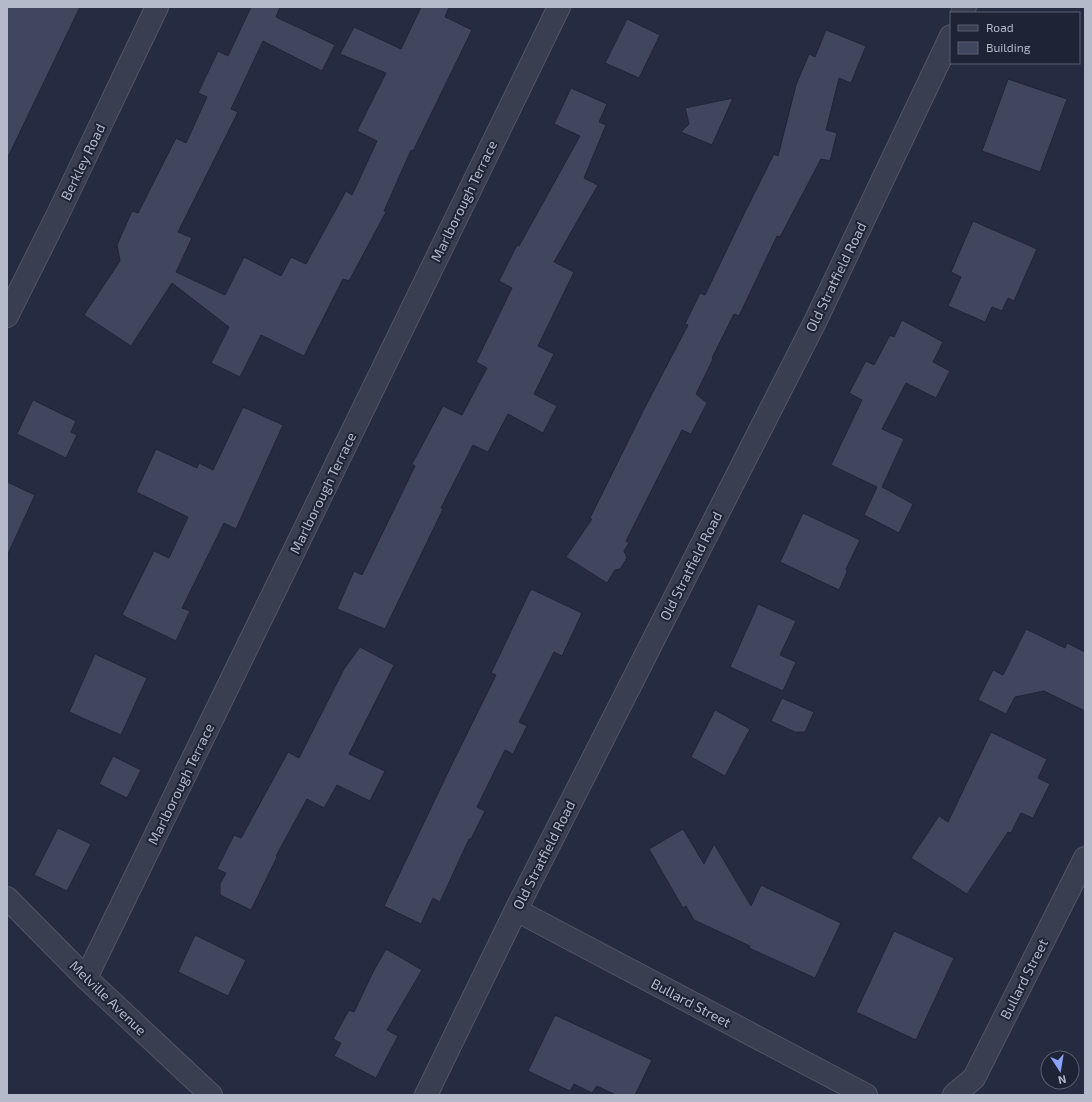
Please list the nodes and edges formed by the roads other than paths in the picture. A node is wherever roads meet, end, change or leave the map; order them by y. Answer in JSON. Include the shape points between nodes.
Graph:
{"nodes":[{"id":1,"x":158,"y":7,"type":"edge"},
{"id":2,"x":559,"y":7,"type":"edge"},
{"id":3,"x":950,"y":38,"type":"edge"},
{"id":4,"x":7,"y":316,"type":"edge"},
{"id":5,"x":1085,"y":858,"type":"edge"},
{"id":6,"x":7,"y":898,"type":"edge"},
{"id":7,"x":516,"y":910,"type":"junction"},
{"id":8,"x":86,"y":978,"type":"junction"},
{"id":9,"x":211,"y":1095,"type":"edge"},
{"id":10,"x":426,"y":1095,"type":"edge"},
{"id":11,"x":866,"y":1095,"type":"edge"},
{"id":12,"x":954,"y":1095,"type":"edge"}],
"edges":[{"from":1,"to":4,"type":"street","name":"Berkley Road"},
{"from":2,"to":8,"type":"street","name":"Marlborough Terrace"},
{"from":3,"to":7,"type":"street","name":"Old Stratfield Road","via":[[816,322]]},
{"from":5,"to":12,"type":"street","name":"Bullard Street","via":[[974,1078]]},
{"from":6,"to":8,"type":"street","name":"Melville Avenue"},
{"from":7,"to":10,"type":"street","name":"Old Stratfield Road"},
{"from":7,"to":11,"type":"street","name":"Bullard Street"},
{"from":8,"to":9,"type":"street","name":"Melville Avenue"}]}
